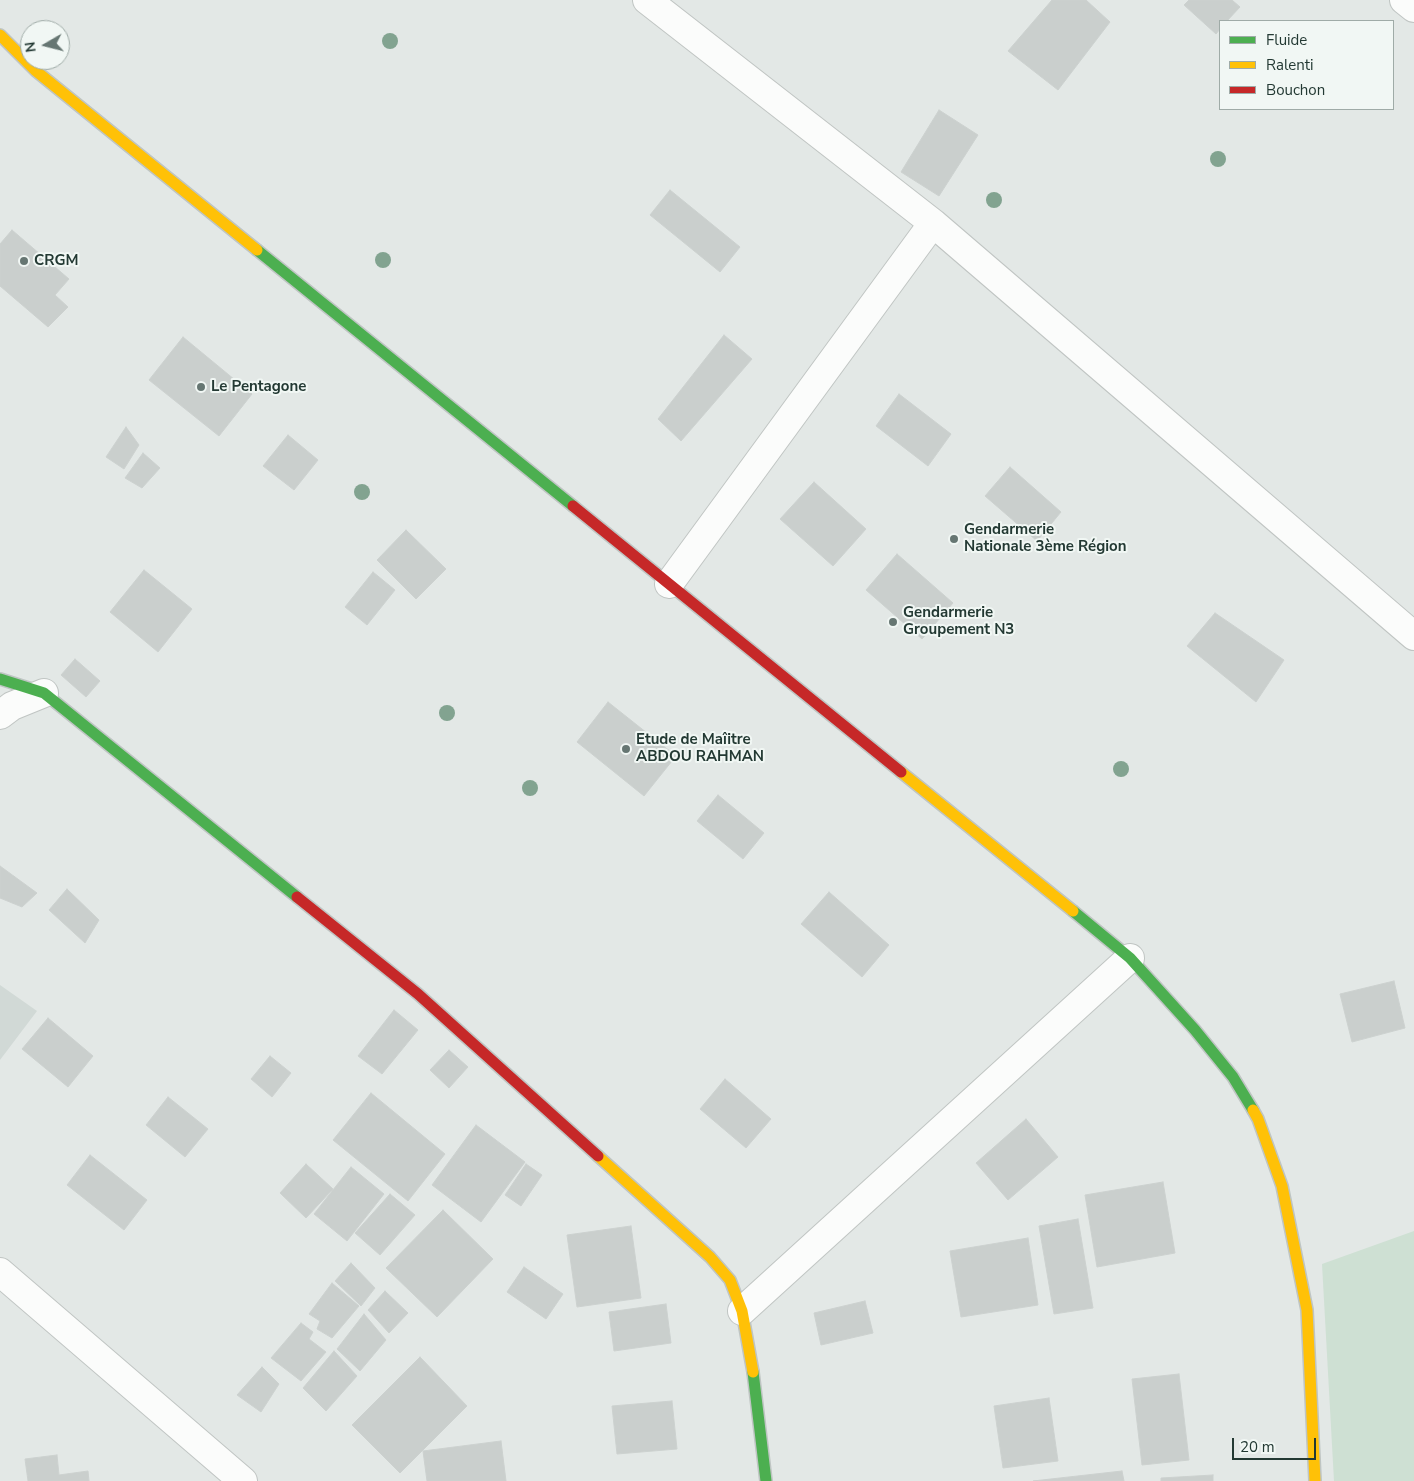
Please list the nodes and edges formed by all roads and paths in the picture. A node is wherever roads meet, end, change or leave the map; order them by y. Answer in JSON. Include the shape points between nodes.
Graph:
{"nodes":[{"id":1,"x":647,"y":0,"type":"edge"},
{"id":2,"x":1404,"y":0,"type":"edge"},
{"id":3,"x":1414,"y":8,"type":"edge"},
{"id":4,"x":0,"y":35,"type":"edge"},
{"id":5,"x":934,"y":223,"type":"junction"},
{"id":6,"x":669,"y":584,"type":"junction"},
{"id":7,"x":1414,"y":636,"type":"edge"},
{"id":8,"x":0,"y":679,"type":"edge"},
{"id":9,"x":44,"y":693,"type":"junction"},
{"id":10,"x":0,"y":715,"type":"edge"},
{"id":11,"x":1130,"y":958,"type":"junction"},
{"id":12,"x":0,"y":1272,"type":"edge"},
{"id":13,"x":742,"y":1311,"type":"junction"},
{"id":14,"x":243,"y":1481,"type":"edge"},
{"id":15,"x":766,"y":1481,"type":"edge"},
{"id":16,"x":1315,"y":1481,"type":"edge"}],
"edges":[{"from":1,"to":5,"type":"street"},
{"from":2,"to":3,"type":"street"},
{"from":4,"to":6,"type":"street","via":[[36,71]]},
{"from":5,"to":6,"type":"street"},
{"from":5,"to":7,"type":"street"},
{"from":6,"to":11,"type":"street"},
{"from":8,"to":9,"type":"street"},
{"from":9,"to":10,"type":"street","via":[[12,706]]},
{"from":9,"to":13,"type":"street","via":[[418,994],[710,1257],[730,1280]]},
{"from":11,"to":13,"type":"street"},
{"from":11,"to":16,"type":"street","via":[[1233,1077],[1258,1119],[1282,1186],[1307,1310]]},
{"from":12,"to":14,"type":"street"},
{"from":13,"to":15,"type":"street"}]}
